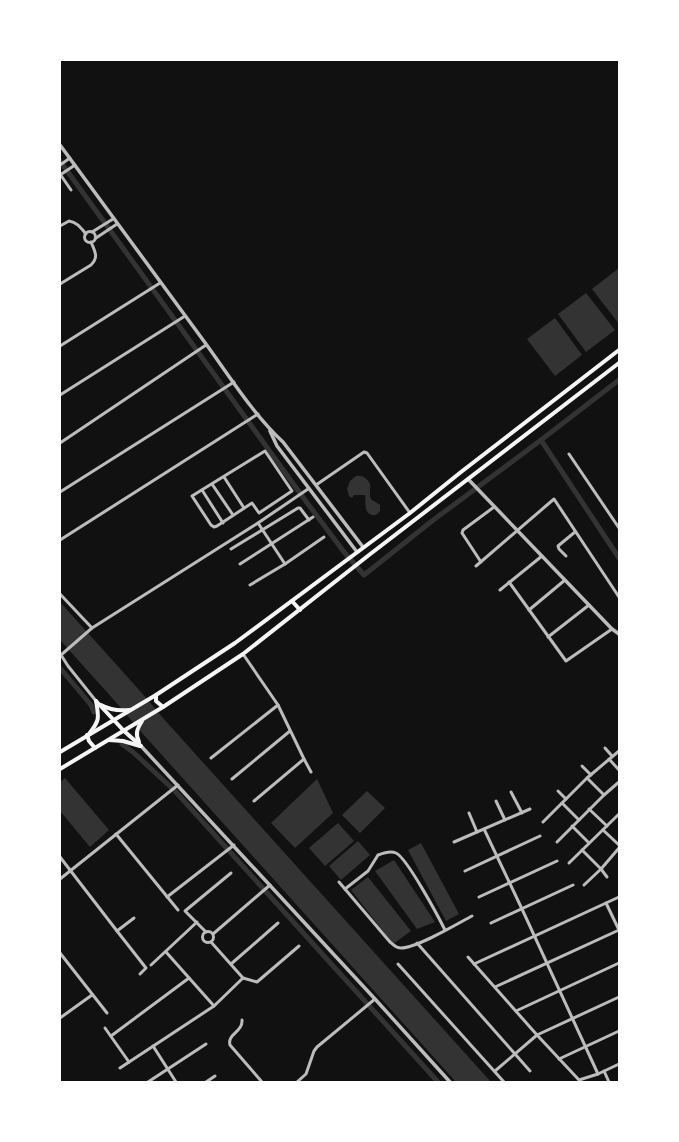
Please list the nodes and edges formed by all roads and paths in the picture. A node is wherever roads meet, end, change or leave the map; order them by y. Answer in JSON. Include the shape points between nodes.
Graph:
{"nodes":[{"id":1,"x":60,"y":145,"type":"edge"},
{"id":2,"x":70,"y":158,"type":"junction"},
{"id":3,"x":60,"y":165,"type":"edge"},
{"id":4,"x":74,"y":165,"type":"junction"},
{"id":5,"x":61,"y":174,"type":"edge"},
{"id":6,"x":71,"y":190,"type":"dead end"},
{"id":7,"x":114,"y":219,"type":"junction"},
{"id":8,"x":118,"y":224,"type":"junction"},
{"id":9,"x":60,"y":226,"type":"edge"},
{"id":10,"x":92,"y":232,"type":"junction"},
{"id":11,"x":86,"y":234,"type":"junction"},
{"id":12,"x":96,"y":238,"type":"junction"},
{"id":13,"x":91,"y":242,"type":"junction"},
{"id":14,"x":160,"y":283,"type":"junction"},
{"id":15,"x":60,"y":284,"type":"edge"},
{"id":16,"x":183,"y":317,"type":"junction"},
{"id":17,"x":206,"y":345,"type":"junction"},
{"id":18,"x":60,"y":346,"type":"edge"},
{"id":19,"x":619,"y":350,"type":"edge"},
{"id":20,"x":619,"y":363,"type":"edge"},
{"id":21,"x":234,"y":382,"type":"junction"},
{"id":22,"x":60,"y":395,"type":"edge"},
{"id":23,"x":258,"y":414,"type":"junction"},
{"id":24,"x":269,"y":428,"type":"junction"},
{"id":25,"x":60,"y":443,"type":"edge"},
{"id":26,"x":569,"y":454,"type":"dead end"},
{"id":27,"x":224,"y":477,"type":"junction"},
{"id":28,"x":468,"y":479,"type":"junction"},
{"id":29,"x":212,"y":484,"type":"junction"},
{"id":30,"x":316,"y":485,"type":"junction"},
{"id":31,"x":308,"y":489,"type":"junction"},
{"id":32,"x":202,"y":490,"type":"junction"},
{"id":33,"x":60,"y":492,"type":"edge"},
{"id":34,"x":494,"y":506,"type":"junction"},
{"id":35,"x":244,"y":508,"type":"junction"},
{"id":36,"x":410,"y":513,"type":"junction"},
{"id":37,"x":233,"y":515,"type":"junction"},
{"id":38,"x":313,"y":517,"type":"dead end"},
{"id":39,"x":309,"y":520,"type":"junction"},
{"id":40,"x":223,"y":522,"type":"junction"},
{"id":41,"x":258,"y":523,"type":"junction"},
{"id":42,"x":619,"y":528,"type":"edge"},
{"id":43,"x":262,"y":530,"type":"junction"},
{"id":44,"x":517,"y":530,"type":"junction"},
{"id":45,"x":575,"y":532,"type":"junction"},
{"id":46,"x":324,"y":537,"type":"dead end"},
{"id":47,"x":60,"y":540,"type":"edge"},
{"id":48,"x":271,"y":544,"type":"junction"},
{"id":49,"x":363,"y":547,"type":"junction"},
{"id":50,"x":231,"y":549,"type":"dead end"},
{"id":51,"x":357,"y":552,"type":"junction"},
{"id":52,"x":369,"y":555,"type":"junction"},
{"id":53,"x":542,"y":556,"type":"junction"},
{"id":54,"x":566,"y":556,"type":"dead end"},
{"id":55,"x":360,"y":562,"type":"junction"},
{"id":56,"x":481,"y":562,"type":"junction"},
{"id":57,"x":240,"y":564,"type":"dead end"},
{"id":58,"x":285,"y":564,"type":"junction"},
{"id":59,"x":476,"y":566,"type":"dead end"},
{"id":60,"x":565,"y":580,"type":"junction"},
{"id":61,"x":509,"y":582,"type":"junction"},
{"id":62,"x":250,"y":585,"type":"dead end"},
{"id":63,"x":500,"y":590,"type":"dead end"},
{"id":64,"x":60,"y":594,"type":"edge"},
{"id":65,"x":619,"y":597,"type":"edge"},
{"id":66,"x":292,"y":601,"type":"junction"},
{"id":67,"x":589,"y":605,"type":"junction"},
{"id":68,"x":300,"y":610,"type":"junction"},
{"id":69,"x":529,"y":610,"type":"junction"},
{"id":70,"x":92,"y":628,"type":"junction"},
{"id":71,"x":612,"y":629,"type":"junction"},
{"id":72,"x":619,"y":634,"type":"edge"},
{"id":73,"x":548,"y":637,"type":"junction"},
{"id":74,"x":60,"y":654,"type":"edge"},
{"id":75,"x":243,"y":654,"type":"junction"},
{"id":76,"x":156,"y":695,"type":"junction"},
{"id":77,"x":96,"y":701,"type":"junction"},
{"id":78,"x":278,"y":705,"type":"junction"},
{"id":79,"x":163,"y":707,"type":"junction"},
{"id":80,"x":123,"y":712,"type":"junction"},
{"id":81,"x":143,"y":719,"type":"junction"},
{"id":82,"x":114,"y":720,"type":"junction"},
{"id":83,"x":124,"y":730,"type":"junction"},
{"id":84,"x":290,"y":731,"type":"junction"},
{"id":85,"x":87,"y":735,"type":"junction"},
{"id":86,"x":109,"y":740,"type":"junction"},
{"id":87,"x":141,"y":746,"type":"junction"},
{"id":88,"x":95,"y":748,"type":"junction"},
{"id":89,"x":605,"y":748,"type":"dead end"},
{"id":90,"x":619,"y":751,"type":"edge"},
{"id":91,"x":60,"y":752,"type":"edge"},
{"id":92,"x":211,"y":758,"type":"dead end"},
{"id":93,"x":611,"y":758,"type":"junction"},
{"id":94,"x":304,"y":759,"type":"junction"},
{"id":95,"x":582,"y":766,"type":"dead end"},
{"id":96,"x":60,"y":769,"type":"edge"},
{"id":97,"x":619,"y":770,"type":"edge"},
{"id":98,"x":311,"y":772,"type":"dead end"},
{"id":99,"x":591,"y":775,"type":"junction"},
{"id":100,"x":587,"y":778,"type":"junction"},
{"id":101,"x":232,"y":779,"type":"dead end"},
{"id":102,"x":619,"y":782,"type":"edge"},
{"id":103,"x":178,"y":785,"type":"junction"},
{"id":104,"x":558,"y":791,"type":"dead end"},
{"id":105,"x":511,"y":792,"type":"dead end"},
{"id":106,"x":604,"y":795,"type":"junction"},
{"id":107,"x":566,"y":799,"type":"junction"},
{"id":108,"x":254,"y":801,"type":"dead end"},
{"id":109,"x":496,"y":801,"type":"dead end"},
{"id":110,"x":562,"y":803,"type":"junction"},
{"id":111,"x":530,"y":809,"type":"dead end"},
{"id":112,"x":589,"y":809,"type":"junction"},
{"id":113,"x":469,"y":813,"type":"dead end"},
{"id":114,"x":522,"y":813,"type":"junction"},
{"id":115,"x":619,"y":814,"type":"edge"},
{"id":116,"x":505,"y":820,"type":"junction"},
{"id":117,"x":579,"y":820,"type":"junction"},
{"id":118,"x":543,"y":822,"type":"dead end"},
{"id":119,"x":572,"y":826,"type":"junction"},
{"id":120,"x":607,"y":826,"type":"junction"},
{"id":121,"x":484,"y":829,"type":"junction"},
{"id":122,"x":603,"y":830,"type":"junction"},
{"id":123,"x":477,"y":832,"type":"junction"},
{"id":124,"x":116,"y":834,"type":"junction"},
{"id":125,"x":540,"y":836,"type":"dead end"},
{"id":126,"x":454,"y":842,"type":"dead end"},
{"id":127,"x":557,"y":842,"type":"dead end"},
{"id":128,"x":590,"y":843,"type":"junction"},
{"id":129,"x":232,"y":847,"type":"junction"},
{"id":130,"x":619,"y":847,"type":"edge"},
{"id":131,"x":582,"y":850,"type":"junction"},
{"id":132,"x":497,"y":856,"type":"junction"},
{"id":133,"x":60,"y":858,"type":"edge"},
{"id":134,"x":557,"y":861,"type":"dead end"},
{"id":135,"x":569,"y":863,"type":"dead end"},
{"id":136,"x":601,"y":869,"type":"junction"},
{"id":137,"x":465,"y":870,"type":"dead end"},
{"id":138,"x":70,"y":871,"type":"junction"},
{"id":139,"x":231,"y":873,"type":"dead end"},
{"id":140,"x":607,"y":877,"type":"dead end"},
{"id":141,"x":60,"y":879,"type":"edge"},
{"id":142,"x":339,"y":882,"type":"dead end"},
{"id":143,"x":509,"y":883,"type":"junction"},
{"id":144,"x":269,"y":885,"type":"junction"},
{"id":145,"x":573,"y":885,"type":"dead end"},
{"id":146,"x":584,"y":885,"type":"dead end"},
{"id":147,"x":345,"y":889,"type":"junction"},
{"id":148,"x":167,"y":897,"type":"junction"},
{"id":149,"x":479,"y":897,"type":"dead end"},
{"id":150,"x":619,"y":897,"type":"edge"},
{"id":151,"x":606,"y":903,"type":"junction"},
{"id":152,"x":522,"y":909,"type":"junction"},
{"id":153,"x":178,"y":910,"type":"dead end"},
{"id":154,"x":472,"y":916,"type":"dead end"},
{"id":155,"x":134,"y":918,"type":"dead end"},
{"id":156,"x":197,"y":922,"type":"junction"},
{"id":157,"x":278,"y":923,"type":"dead end"},
{"id":158,"x":492,"y":923,"type":"dead end"},
{"id":159,"x":445,"y":930,"type":"junction"},
{"id":160,"x":619,"y":930,"type":"edge"},
{"id":161,"x":117,"y":931,"type":"junction"},
{"id":162,"x":206,"y":932,"type":"junction"},
{"id":163,"x":213,"y":934,"type":"junction"},
{"id":164,"x":534,"y":936,"type":"junction"},
{"id":165,"x":211,"y":942,"type":"junction"},
{"id":166,"x":417,"y":943,"type":"junction"},
{"id":167,"x":299,"y":946,"type":"dead end"},
{"id":168,"x":166,"y":952,"type":"junction"},
{"id":169,"x":60,"y":953,"type":"edge"},
{"id":170,"x":468,"y":957,"type":"dead end"},
{"id":171,"x":546,"y":963,"type":"junction"},
{"id":172,"x":619,"y":963,"type":"edge"},
{"id":173,"x":231,"y":964,"type":"junction"},
{"id":174,"x":398,"y":964,"type":"dead end"},
{"id":175,"x":474,"y":964,"type":"junction"},
{"id":176,"x":151,"y":965,"type":"dead end"},
{"id":177,"x":140,"y":974,"type":"dead end"},
{"id":178,"x":189,"y":978,"type":"junction"},
{"id":179,"x":243,"y":978,"type":"junction"},
{"id":180,"x":495,"y":987,"type":"junction"},
{"id":181,"x":559,"y":991,"type":"junction"},
{"id":182,"x":92,"y":995,"type":"junction"},
{"id":183,"x":619,"y":997,"type":"edge"},
{"id":184,"x":375,"y":998,"type":"junction"},
{"id":185,"x":214,"y":1006,"type":"junction"},
{"id":186,"x":516,"y":1011,"type":"junction"},
{"id":187,"x":107,"y":1013,"type":"dead end"},
{"id":188,"x":60,"y":1018,"type":"edge"},
{"id":189,"x":572,"y":1018,"type":"junction"},
{"id":190,"x":242,"y":1020,"type":"dead end"},
{"id":191,"x":105,"y":1028,"type":"dead end"},
{"id":192,"x":619,"y":1031,"type":"edge"},
{"id":193,"x":537,"y":1035,"type":"junction"},
{"id":194,"x":111,"y":1036,"type":"junction"},
{"id":195,"x":206,"y":1044,"type":"dead end"},
{"id":196,"x":153,"y":1046,"type":"junction"},
{"id":197,"x":585,"y":1047,"type":"junction"},
{"id":198,"x":515,"y":1054,"type":"junction"},
{"id":199,"x":559,"y":1059,"type":"junction"},
{"id":200,"x":128,"y":1062,"type":"junction"},
{"id":201,"x":619,"y":1064,"type":"edge"},
{"id":202,"x":120,"y":1068,"type":"dead end"},
{"id":203,"x":168,"y":1069,"type":"junction"},
{"id":204,"x":530,"y":1071,"type":"dead end"},
{"id":205,"x":604,"y":1071,"type":"junction"},
{"id":206,"x":495,"y":1072,"type":"junction"},
{"id":207,"x":598,"y":1074,"type":"junction"},
{"id":208,"x":215,"y":1076,"type":"dead end"},
{"id":209,"x":148,"y":1082,"type":"edge"},
{"id":210,"x":176,"y":1082,"type":"edge"},
{"id":211,"x":206,"y":1082,"type":"edge"},
{"id":212,"x":262,"y":1082,"type":"edge"},
{"id":213,"x":297,"y":1082,"type":"edge"},
{"id":214,"x":450,"y":1082,"type":"edge"},
{"id":215,"x":504,"y":1082,"type":"edge"},
{"id":216,"x":609,"y":1082,"type":"edge"}],
"edges":[{"from":1,"to":2,"type":"street"},
{"from":2,"to":3,"type":"street"},
{"from":2,"to":4,"type":"street"},
{"from":4,"to":5,"type":"street"},
{"from":4,"to":7,"type":"street"},
{"from":5,"to":6,"type":"street"},
{"from":7,"to":8,"type":"street"},
{"from":7,"to":10,"type":"street"},
{"from":8,"to":12,"type":"street"},
{"from":8,"to":14,"type":"street"},
{"from":9,"to":11,"type":"street","via":[[72,221]]},
{"from":10,"to":11,"type":"street"},
{"from":10,"to":12,"type":"street"},
{"from":11,"to":13,"type":"street","via":[[86,240]]},
{"from":12,"to":13,"type":"street"},
{"from":13,"to":15,"type":"street","via":[[95,261]]},
{"from":14,"to":16,"type":"street"},
{"from":14,"to":18,"type":"street"},
{"from":16,"to":17,"type":"street"},
{"from":16,"to":22,"type":"street"},
{"from":17,"to":21,"type":"street"},
{"from":17,"to":25,"type":"street"},
{"from":19,"to":36,"type":"main road"},
{"from":20,"to":28,"type":"main road"},
{"from":21,"to":23,"type":"street"},
{"from":21,"to":33,"type":"street"},
{"from":23,"to":24,"type":"street"},
{"from":23,"to":47,"type":"street"},
{"from":24,"to":30,"type":"street"},
{"from":24,"to":31,"type":"street","via":[[277,446]]},
{"from":26,"to":42,"type":"street"},
{"from":27,"to":29,"type":"street"},
{"from":27,"to":35,"type":"street"},
{"from":27,"to":35,"type":"street","via":[[265,451],[292,491],[259,513],[252,503]]},
{"from":28,"to":34,"type":"street"},
{"from":28,"to":52,"type":"main road"},
{"from":29,"to":32,"type":"street"},
{"from":29,"to":37,"type":"street"},
{"from":30,"to":36,"type":"street","via":[[364,452]]},
{"from":30,"to":49,"type":"street"},
{"from":31,"to":41,"type":"street"},
{"from":31,"to":51,"type":"street"},
{"from":32,"to":40,"type":"street"},
{"from":32,"to":40,"type":"street","via":[[192,496],[208,521],[214,527]]},
{"from":34,"to":44,"type":"street"},
{"from":34,"to":56,"type":"street","via":[[462,533]]},
{"from":35,"to":37,"type":"street"},
{"from":36,"to":49,"type":"main road"},
{"from":37,"to":40,"type":"street"},
{"from":38,"to":39,"type":"street"},
{"from":39,"to":43,"type":"street","via":[[298,508]]},
{"from":39,"to":48,"type":"street"},
{"from":41,"to":43,"type":"street"},
{"from":41,"to":70,"type":"street"},
{"from":43,"to":48,"type":"street"},
{"from":43,"to":50,"type":"street"},
{"from":44,"to":45,"type":"street","via":[[554,499]]},
{"from":44,"to":53,"type":"street"},
{"from":44,"to":56,"type":"street"},
{"from":45,"to":54,"type":"street","via":[[558,546]]},
{"from":45,"to":65,"type":"street"},
{"from":46,"to":58,"type":"street"},
{"from":48,"to":57,"type":"street"},
{"from":48,"to":58,"type":"street"},
{"from":49,"to":51,"type":"main road"},
{"from":49,"to":52,"type":"main road"},
{"from":51,"to":55,"type":"main road"},
{"from":51,"to":66,"type":"main road"},
{"from":52,"to":55,"type":"main road"},
{"from":53,"to":60,"type":"street"},
{"from":53,"to":61,"type":"street"},
{"from":55,"to":68,"type":"main road"},
{"from":56,"to":59,"type":"street"},
{"from":58,"to":62,"type":"street"},
{"from":60,"to":67,"type":"street"},
{"from":60,"to":69,"type":"street"},
{"from":61,"to":63,"type":"street"},
{"from":61,"to":69,"type":"street"},
{"from":64,"to":70,"type":"street"},
{"from":66,"to":68,"type":"main road"},
{"from":66,"to":76,"type":"main road","via":[[235,643]]},
{"from":67,"to":71,"type":"street"},
{"from":67,"to":73,"type":"street"},
{"from":68,"to":75,"type":"main road"},
{"from":69,"to":73,"type":"street"},
{"from":70,"to":74,"type":"street"},
{"from":71,"to":72,"type":"street"},
{"from":71,"to":73,"type":"street","via":[[566,661]]},
{"from":74,"to":77,"type":"street"},
{"from":75,"to":78,"type":"street"},
{"from":75,"to":79,"type":"main road"},
{"from":76,"to":79,"type":"main road","via":[[156,701]]},
{"from":76,"to":80,"type":"main road","via":[[132,710]]},
{"from":77,"to":80,"type":"main road","via":[[104,707]]},
{"from":77,"to":82,"type":"main road"},
{"from":77,"to":85,"type":"main road","via":[[98,718],[96,725]]},
{"from":78,"to":84,"type":"street"},
{"from":78,"to":92,"type":"street"},
{"from":79,"to":81,"type":"main road"},
{"from":80,"to":82,"type":"main road"},
{"from":81,"to":83,"type":"main road"},
{"from":81,"to":87,"type":"main road","via":[[136,737]]},
{"from":82,"to":83,"type":"main road"},
{"from":82,"to":85,"type":"main road"},
{"from":83,"to":86,"type":"main road"},
{"from":83,"to":87,"type":"main road"},
{"from":84,"to":94,"type":"street"},
{"from":84,"to":101,"type":"street"},
{"from":85,"to":88,"type":"main road"},
{"from":85,"to":91,"type":"main road"},
{"from":86,"to":87,"type":"main road"},
{"from":86,"to":88,"type":"main road"},
{"from":87,"to":103,"type":"street"},
{"from":88,"to":96,"type":"main road"},
{"from":89,"to":93,"type":"street"},
{"from":90,"to":93,"type":"street"},
{"from":93,"to":97,"type":"street"},
{"from":93,"to":99,"type":"street"},
{"from":94,"to":98,"type":"street"},
{"from":94,"to":108,"type":"street"},
{"from":95,"to":99,"type":"street"},
{"from":99,"to":100,"type":"street"},
{"from":100,"to":106,"type":"street"},
{"from":100,"to":107,"type":"street"},
{"from":102,"to":106,"type":"street"},
{"from":103,"to":124,"type":"street"},
{"from":103,"to":129,"type":"street"},
{"from":104,"to":107,"type":"street"},
{"from":105,"to":114,"type":"street"},
{"from":106,"to":112,"type":"street"},
{"from":107,"to":110,"type":"street"},
{"from":109,"to":116,"type":"street"},
{"from":110,"to":117,"type":"street"},
{"from":110,"to":118,"type":"street"},
{"from":111,"to":114,"type":"street"},
{"from":112,"to":117,"type":"street"},
{"from":112,"to":120,"type":"street"},
{"from":113,"to":123,"type":"street"},
{"from":114,"to":116,"type":"street"},
{"from":115,"to":120,"type":"street"},
{"from":116,"to":121,"type":"street"},
{"from":117,"to":119,"type":"street"},
{"from":119,"to":127,"type":"street"},
{"from":119,"to":128,"type":"street"},
{"from":120,"to":122,"type":"street"},
{"from":121,"to":123,"type":"street"},
{"from":121,"to":132,"type":"street"},
{"from":122,"to":128,"type":"street"},
{"from":122,"to":130,"type":"street"},
{"from":123,"to":126,"type":"street"},
{"from":124,"to":138,"type":"street"},
{"from":124,"to":148,"type":"street"},
{"from":125,"to":132,"type":"street"},
{"from":128,"to":131,"type":"street"},
{"from":129,"to":144,"type":"street"},
{"from":129,"to":148,"type":"street"},
{"from":130,"to":136,"type":"street"},
{"from":131,"to":135,"type":"street"},
{"from":131,"to":136,"type":"street"},
{"from":132,"to":137,"type":"street"},
{"from":132,"to":143,"type":"street"},
{"from":133,"to":138,"type":"street"},
{"from":134,"to":143,"type":"street"},
{"from":136,"to":140,"type":"street"},
{"from":136,"to":146,"type":"street"},
{"from":138,"to":141,"type":"street"},
{"from":138,"to":161,"type":"street"},
{"from":139,"to":156,"type":"street","via":[[185,911]]},
{"from":142,"to":147,"type":"street"},
{"from":143,"to":149,"type":"street"},
{"from":143,"to":152,"type":"street"},
{"from":144,"to":163,"type":"street"},
{"from":144,"to":184,"type":"street"},
{"from":145,"to":152,"type":"street"},
{"from":147,"to":159,"type":"street","via":[[368,871],[378,855],[395,852],[409,869]]},
{"from":147,"to":166,"type":"street","via":[[396,947],[402,948]]},
{"from":148,"to":153,"type":"street"},
{"from":150,"to":151,"type":"street"},
{"from":151,"to":160,"type":"street"},
{"from":151,"to":164,"type":"street"},
{"from":152,"to":158,"type":"street"},
{"from":152,"to":164,"type":"street"},
{"from":154,"to":159,"type":"street"},
{"from":155,"to":161,"type":"street"},
{"from":156,"to":162,"type":"street"},
{"from":156,"to":168,"type":"street"},
{"from":157,"to":173,"type":"street"},
{"from":159,"to":166,"type":"street"},
{"from":160,"to":171,"type":"street"},
{"from":161,"to":177,"type":"street","via":[[146,968]]},
{"from":162,"to":163,"type":"street"},
{"from":162,"to":165,"type":"street","via":[[204,940]]},
{"from":163,"to":165,"type":"street"},
{"from":164,"to":171,"type":"street"},
{"from":164,"to":175,"type":"street"},
{"from":165,"to":173,"type":"street"},
{"from":166,"to":198,"type":"street"},
{"from":167,"to":179,"type":"street","via":[[257,982]]},
{"from":168,"to":176,"type":"street"},
{"from":168,"to":178,"type":"street"},
{"from":169,"to":182,"type":"street"},
{"from":170,"to":175,"type":"street"},
{"from":171,"to":180,"type":"street"},
{"from":171,"to":181,"type":"street"},
{"from":172,"to":181,"type":"street"},
{"from":173,"to":179,"type":"street"},
{"from":174,"to":206,"type":"street"},
{"from":175,"to":180,"type":"street"},
{"from":178,"to":185,"type":"street"},
{"from":178,"to":194,"type":"street"},
{"from":179,"to":185,"type":"street"},
{"from":180,"to":186,"type":"street"},
{"from":181,"to":186,"type":"street"},
{"from":181,"to":189,"type":"street"},
{"from":182,"to":187,"type":"street"},
{"from":182,"to":188,"type":"street"},
{"from":183,"to":189,"type":"street"},
{"from":184,"to":213,"type":"street","via":[[317,1047],[306,1074]]},
{"from":184,"to":214,"type":"street"},
{"from":185,"to":196,"type":"street"},
{"from":186,"to":193,"type":"street"},
{"from":189,"to":193,"type":"street"},
{"from":189,"to":197,"type":"street"},
{"from":190,"to":212,"type":"street","via":[[241,1027],[229,1042]]},
{"from":191,"to":194,"type":"street"},
{"from":192,"to":197,"type":"street"},
{"from":193,"to":198,"type":"street"},
{"from":193,"to":199,"type":"street"},
{"from":194,"to":200,"type":"street"},
{"from":195,"to":203,"type":"street"},
{"from":196,"to":200,"type":"street"},
{"from":196,"to":203,"type":"street"},
{"from":197,"to":199,"type":"street"},
{"from":197,"to":207,"type":"street"},
{"from":198,"to":204,"type":"street"},
{"from":198,"to":206,"type":"street"},
{"from":199,"to":207,"type":"street","via":[[579,1080]]},
{"from":200,"to":202,"type":"street"},
{"from":201,"to":205,"type":"street"},
{"from":203,"to":209,"type":"street"},
{"from":203,"to":210,"type":"street"},
{"from":205,"to":207,"type":"street"},
{"from":205,"to":216,"type":"street"},
{"from":206,"to":215,"type":"street"},
{"from":208,"to":211,"type":"street"}]}
